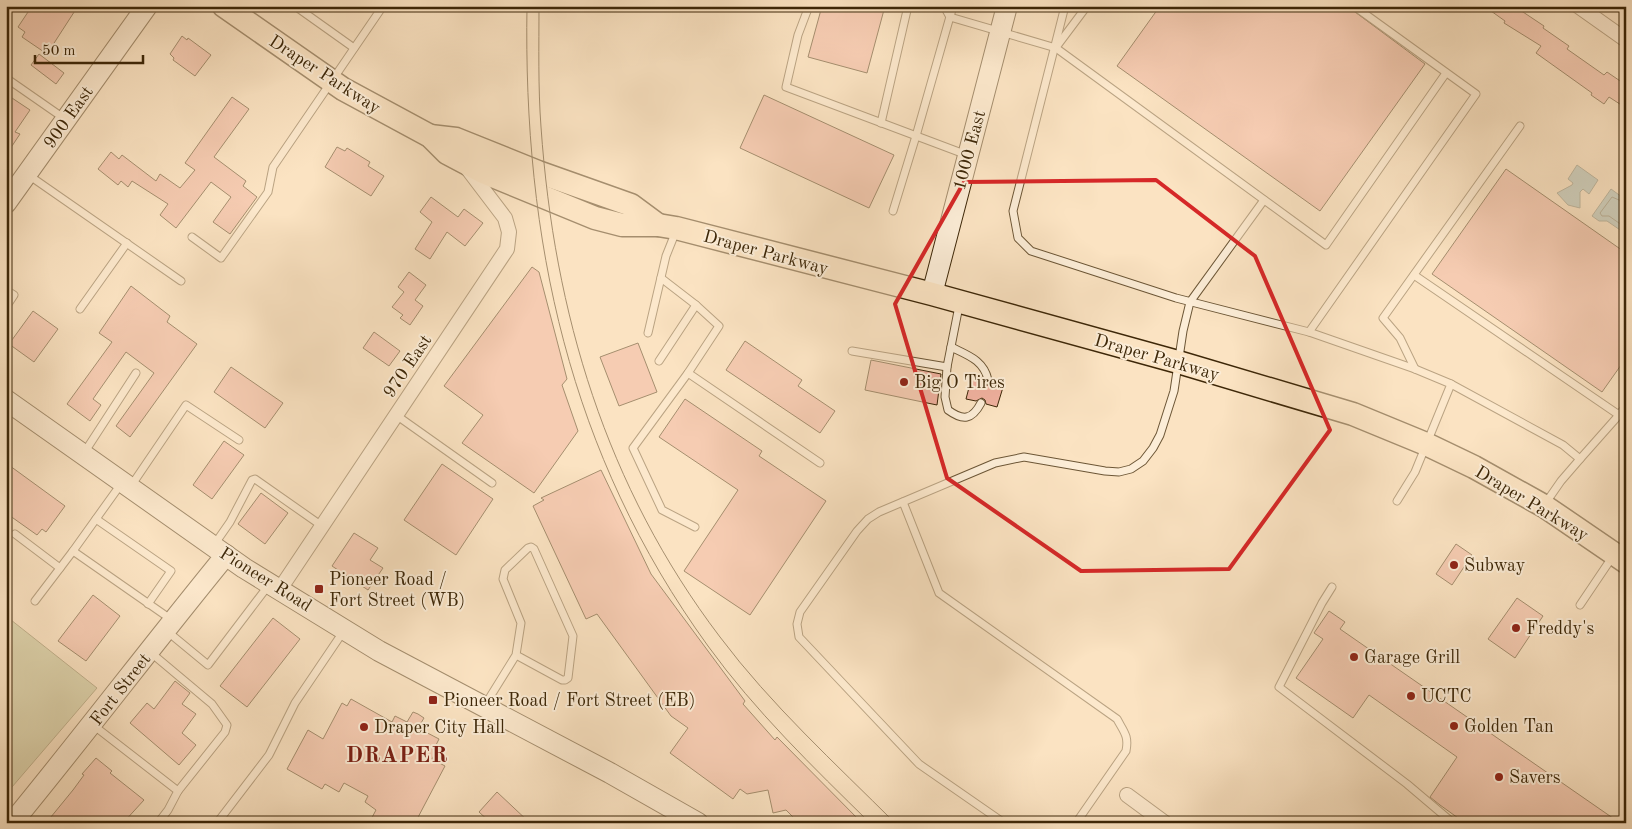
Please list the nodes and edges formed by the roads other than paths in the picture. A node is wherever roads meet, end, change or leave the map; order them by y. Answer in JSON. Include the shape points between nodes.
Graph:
{"nodes":[{"id":1,"x":146,"y":6,"type":"edge"},
{"id":2,"x":224,"y":6,"type":"edge"},
{"id":3,"x":295,"y":6,"type":"edge"},
{"id":4,"x":383,"y":6,"type":"edge"},
{"id":5,"x":809,"y":6,"type":"edge"},
{"id":6,"x":908,"y":6,"type":"edge"},
{"id":7,"x":944,"y":6,"type":"edge"},
{"id":8,"x":953,"y":6,"type":"edge"},
{"id":9,"x":1006,"y":6,"type":"edge"},
{"id":10,"x":1065,"y":6,"type":"edge"},
{"id":11,"x":1087,"y":6,"type":"edge"},
{"id":12,"x":1354,"y":6,"type":"edge"},
{"id":13,"x":1588,"y":9,"type":"edge"},
{"id":14,"x":950,"y":17,"type":"junction"},
{"id":15,"x":1000,"y":32,"type":"junction"},
{"id":16,"x":1626,"y":40,"type":"edge"},
{"id":17,"x":354,"y":48,"type":"junction"},
{"id":18,"x":1056,"y":48,"type":"junction"},
{"id":19,"x":1446,"y":72,"type":"junction"},
{"id":20,"x":7,"y":80,"type":"edge"},
{"id":21,"x":330,"y":81,"type":"junction"},
{"id":22,"x":66,"y":120,"type":"junction"},
{"id":23,"x":881,"y":122,"type":"junction"},
{"id":24,"x":1520,"y":126,"type":"dead end"},
{"id":25,"x":430,"y":136,"type":"junction"},
{"id":26,"x":916,"y":136,"type":"junction"},
{"id":27,"x":968,"y":156,"type":"junction"},
{"id":28,"x":462,"y":161,"type":"junction"},
{"id":29,"x":27,"y":174,"type":"junction"},
{"id":30,"x":1264,"y":200,"type":"junction"},
{"id":31,"x":6,"y":203,"type":"edge"},
{"id":32,"x":893,"y":211,"type":"dead end"},
{"id":33,"x":667,"y":226,"type":"junction"},
{"id":34,"x":192,"y":237,"type":"dead end"},
{"id":35,"x":127,"y":243,"type":"junction"},
{"id":36,"x":1414,"y":275,"type":"junction"},
{"id":37,"x":661,"y":278,"type":"junction"},
{"id":38,"x":181,"y":281,"type":"dead end"},
{"id":39,"x":6,"y":290,"type":"edge"},
{"id":40,"x":932,"y":294,"type":"junction"},
{"id":41,"x":1190,"y":302,"type":"junction"},
{"id":42,"x":960,"y":303,"type":"junction"},
{"id":43,"x":696,"y":305,"type":"junction"},
{"id":44,"x":6,"y":307,"type":"edge"},
{"id":45,"x":80,"y":309,"type":"dead end"},
{"id":46,"x":1309,"y":332,"type":"junction"},
{"id":47,"x":648,"y":333,"type":"dead end"},
{"id":48,"x":951,"y":347,"type":"junction"},
{"id":49,"x":852,"y":351,"type":"dead end"},
{"id":50,"x":659,"y":361,"type":"dead end"},
{"id":51,"x":1178,"y":362,"type":"junction"},
{"id":52,"x":948,"y":367,"type":"junction"},
{"id":53,"x":1415,"y":369,"type":"junction"},
{"id":54,"x":136,"y":373,"type":"dead end"},
{"id":55,"x":688,"y":373,"type":"junction"},
{"id":56,"x":988,"y":380,"type":"dead end"},
{"id":57,"x":1451,"y":384,"type":"junction"},
{"id":58,"x":6,"y":400,"type":"edge"},
{"id":59,"x":981,"y":403,"type":"dead end"},
{"id":60,"x":1626,"y":406,"type":"edge"},
{"id":61,"x":396,"y":415,"type":"junction"},
{"id":62,"x":1619,"y":416,"type":"junction"},
{"id":63,"x":239,"y":440,"type":"dead end"},
{"id":64,"x":1426,"y":444,"type":"junction"},
{"id":65,"x":84,"y":454,"type":"junction"},
{"id":66,"x":1580,"y":459,"type":"junction"},
{"id":67,"x":820,"y":463,"type":"dead end"},
{"id":68,"x":492,"y":483,"type":"dead end"},
{"id":69,"x":127,"y":484,"type":"junction"},
{"id":70,"x":903,"y":502,"type":"junction"},
{"id":71,"x":1397,"y":502,"type":"dead end"},
{"id":72,"x":1544,"y":506,"type":"junction"},
{"id":73,"x":96,"y":519,"type":"junction"},
{"id":74,"x":322,"y":526,"type":"junction"},
{"id":75,"x":695,"y":527,"type":"dead end"},
{"id":76,"x":15,"y":534,"type":"dead end"},
{"id":77,"x":220,"y":550,"type":"junction"},
{"id":78,"x":73,"y":551,"type":"junction"},
{"id":79,"x":1620,"y":558,"type":"edge"},
{"id":80,"x":60,"y":568,"type":"junction"},
{"id":81,"x":275,"y":586,"type":"junction"},
{"id":82,"x":1332,"y":587,"type":"dead end"},
{"id":83,"x":35,"y":601,"type":"dead end"},
{"id":84,"x":148,"y":604,"type":"junction"},
{"id":85,"x":1580,"y":605,"type":"dead end"},
{"id":86,"x":169,"y":625,"type":"junction"},
{"id":87,"x":345,"y":629,"type":"junction"},
{"id":88,"x":149,"y":651,"type":"junction"},
{"id":89,"x":516,"y":654,"type":"junction"},
{"id":90,"x":483,"y":707,"type":"junction"},
{"id":91,"x":93,"y":724,"type":"junction"},
{"id":92,"x":178,"y":791,"type":"junction"},
{"id":93,"x":1127,"y":795,"type":"dead end"},
{"id":94,"x":12,"y":823,"type":"edge"},
{"id":95,"x":158,"y":823,"type":"edge"},
{"id":96,"x":217,"y":823,"type":"edge"},
{"id":97,"x":698,"y":823,"type":"edge"},
{"id":98,"x":1004,"y":823,"type":"edge"},
{"id":99,"x":1076,"y":823,"type":"edge"},
{"id":100,"x":1165,"y":823,"type":"edge"},
{"id":101,"x":1453,"y":823,"type":"edge"}],
"edges":[{"from":1,"to":22,"type":"street","name":"900 East"},
{"from":2,"to":21,"type":"main road","name":"Draper Parkway"},
{"from":3,"to":17,"type":"lane"},
{"from":4,"to":17,"type":"lane"},
{"from":5,"to":23,"type":"lane","via":[[798,35],[786,86]]},
{"from":6,"to":23,"type":"lane"},
{"from":7,"to":14,"type":"lane"},
{"from":8,"to":14,"type":"lane"},
{"from":9,"to":15,"type":"street","name":"1000 East"},
{"from":10,"to":18,"type":"lane"},
{"from":11,"to":18,"type":"lane"},
{"from":12,"to":19,"type":"lane"},
{"from":13,"to":16,"type":"street"},
{"from":14,"to":15,"type":"lane"},
{"from":14,"to":26,"type":"lane"},
{"from":15,"to":18,"type":"lane"},
{"from":15,"to":27,"type":"street","name":"1000 East"},
{"from":17,"to":21,"type":"lane"},
{"from":18,"to":30,"type":"lane"},
{"from":18,"to":41,"type":"lane","via":[[1013,211],[1018,238],[1031,251]]},
{"from":19,"to":30,"type":"lane","via":[[1326,245]]},
{"from":19,"to":46,"type":"lane","via":[[1476,94]]},
{"from":20,"to":22,"type":"lane"},
{"from":21,"to":25,"type":"main road","name":"Draper Parkway"},
{"from":21,"to":34,"type":"lane","via":[[273,167],[268,192],[221,258]]},
{"from":22,"to":29,"type":"street","name":"900 East"},
{"from":23,"to":26,"type":"lane"},
{"from":24,"to":36,"type":"lane"},
{"from":25,"to":28,"type":"main road","name":"Draper Parkway","via":[[447,153]]},
{"from":25,"to":33,"type":"main road","name":"Draper Parkway","via":[[456,139],[631,205]]},
{"from":26,"to":27,"type":"lane"},
{"from":26,"to":32,"type":"lane"},
{"from":27,"to":40,"type":"street","name":"1000 East"},
{"from":28,"to":33,"type":"main road","name":"Draper Parkway","via":[[595,218],[622,225]]},
{"from":28,"to":61,"type":"street","name":"970 East","via":[[505,218],[509,243],[504,256]]},
{"from":29,"to":31,"type":"street","name":"900 East"},
{"from":29,"to":35,"type":"lane"},
{"from":30,"to":41,"type":"lane"},
{"from":33,"to":37,"type":"lane"},
{"from":33,"to":40,"type":"main road","name":"Draper Parkway"},
{"from":35,"to":38,"type":"lane"},
{"from":35,"to":45,"type":"lane"},
{"from":36,"to":53,"type":"lane","via":[[1383,318],[1400,338]]},
{"from":36,"to":62,"type":"lane"},
{"from":37,"to":43,"type":"lane"},
{"from":37,"to":47,"type":"lane"},
{"from":39,"to":44,"type":"lane","via":[[14,295]]},
{"from":40,"to":42,"type":"main road","name":"Draper Parkway"},
{"from":41,"to":46,"type":"lane"},
{"from":41,"to":51,"type":"lane"},
{"from":42,"to":48,"type":"lane"},
{"from":42,"to":51,"type":"main road","name":"Draper Parkway"},
{"from":43,"to":50,"type":"lane"},
{"from":43,"to":55,"type":"lane","via":[[719,326]]},
{"from":46,"to":53,"type":"lane"},
{"from":48,"to":52,"type":"lane"},
{"from":48,"to":56,"type":"lane","via":[[975,359],[986,370]]},
{"from":49,"to":52,"type":"lane"},
{"from":51,"to":64,"type":"main road","name":"Draper Parkway","via":[[1353,414]]},
{"from":51,"to":70,"type":"lane","via":[[1174,391],[1160,435],[1143,461],[1132,469],[1105,471],[1024,457],[995,463]]},
{"from":52,"to":59,"type":"lane","via":[[945,385],[948,410],[956,416],[968,418],[976,413]]},
{"from":53,"to":57,"type":"lane"},
{"from":54,"to":65,"type":"lane"},
{"from":55,"to":67,"type":"lane"},
{"from":55,"to":75,"type":"lane","via":[[633,448],[662,510]]},
{"from":57,"to":64,"type":"lane"},
{"from":57,"to":66,"type":"lane","via":[[1563,445]]},
{"from":58,"to":65,"type":"street","name":"Pioneer Road"},
{"from":60,"to":62,"type":"lane"},
{"from":61,"to":68,"type":"lane"},
{"from":61,"to":74,"type":"street","name":"970 East"},
{"from":62,"to":66,"type":"lane"},
{"from":63,"to":69,"type":"lane","via":[[186,405]]},
{"from":64,"to":71,"type":"lane","via":[[1415,472]]},
{"from":64,"to":72,"type":"main road","name":"Draper Parkway"},
{"from":65,"to":69,"type":"street","name":"Pioneer Road"},
{"from":66,"to":72,"type":"lane"},
{"from":69,"to":73,"type":"lane"},
{"from":69,"to":77,"type":"street","name":"Pioneer Road"},
{"from":70,"to":98,"type":"lane","via":[[868,519],[857,531],[800,612],[797,624],[799,637],[919,764]]},
{"from":70,"to":99,"type":"lane","via":[[939,593],[1117,719],[1123,729],[1128,740],[1126,751]]},
{"from":72,"to":79,"type":"main road","name":"Draper Parkway"},
{"from":73,"to":78,"type":"lane"},
{"from":73,"to":84,"type":"lane","via":[[171,571]]},
{"from":74,"to":77,"type":"lane","via":[[252,480],[230,522]]},
{"from":74,"to":81,"type":"street","name":"970 East"},
{"from":76,"to":80,"type":"lane"},
{"from":77,"to":81,"type":"street","name":"Pioneer Road"},
{"from":77,"to":86,"type":"street","name":"Fort Street"},
{"from":78,"to":80,"type":"lane"},
{"from":78,"to":84,"type":"lane"},
{"from":79,"to":85,"type":"lane"},
{"from":80,"to":83,"type":"lane"},
{"from":81,"to":86,"type":"lane","via":[[208,665]]},
{"from":81,"to":87,"type":"street","name":"Pioneer Road"},
{"from":82,"to":101,"type":"lane","via":[[1280,686]]},
{"from":84,"to":86,"type":"lane"},
{"from":86,"to":88,"type":"street","name":"Fort Street"},
{"from":87,"to":90,"type":"street","name":"Pioneer Road"},
{"from":87,"to":96,"type":"lane","via":[[295,703],[269,755]]},
{"from":88,"to":91,"type":"street","name":"Fort Street"},
{"from":88,"to":92,"type":"lane","via":[[212,704],[227,725],[225,732]]},
{"from":89,"to":89,"type":"lane","via":[[562,680],[568,678],[573,636],[531,547],[503,574],[521,623]]},
{"from":89,"to":90,"type":"lane"},
{"from":90,"to":97,"type":"street","name":"Pioneer Road"},
{"from":91,"to":92,"type":"lane"},
{"from":91,"to":94,"type":"street","name":"Fort Street"},
{"from":92,"to":95,"type":"lane"},
{"from":93,"to":100,"type":"street"}]}
